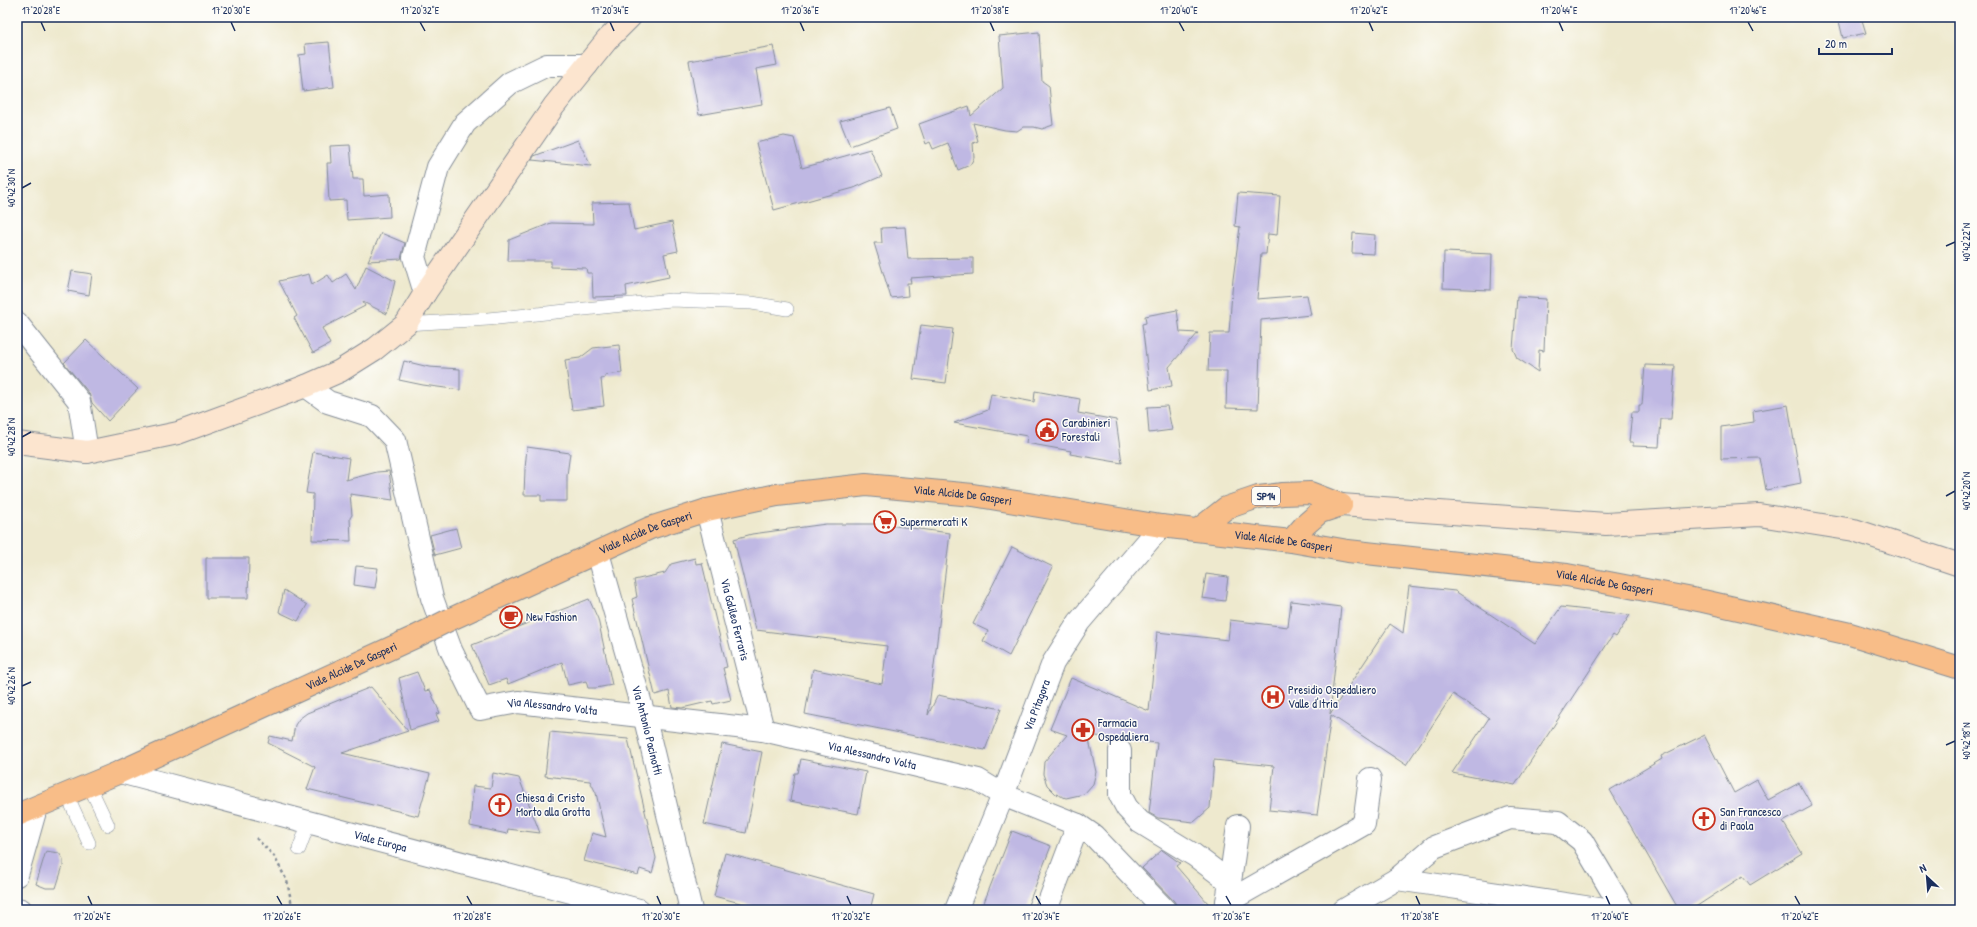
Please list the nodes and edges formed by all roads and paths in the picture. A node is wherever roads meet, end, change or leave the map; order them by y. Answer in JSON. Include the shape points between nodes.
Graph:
{"nodes":[{"id":1,"x":630,"y":17,"type":"edge"},
{"id":2,"x":587,"y":65,"type":"junction"},
{"id":3,"x":425,"y":293,"type":"junction"},
{"id":4,"x":787,"y":309,"type":"dead end"},
{"id":5,"x":17,"y":323,"type":"edge"},
{"id":6,"x":406,"y":324,"type":"junction"},
{"id":7,"x":306,"y":386,"type":"junction"},
{"id":8,"x":17,"y":443,"type":"edge"},
{"id":9,"x":87,"y":452,"type":"junction"},
{"id":10,"x":1341,"y":505,"type":"junction"},
{"id":11,"x":708,"y":510,"type":"junction"},
{"id":12,"x":1161,"y":526,"type":"junction"},
{"id":13,"x":1198,"y":530,"type":"junction"},
{"id":14,"x":1290,"y":541,"type":"junction"},
{"id":15,"x":598,"y":553,"type":"junction"},
{"id":16,"x":1960,"y":565,"type":"edge"},
{"id":17,"x":1960,"y":668,"type":"edge"},
{"id":18,"x":644,"y":715,"type":"junction"},
{"id":19,"x":763,"y":730,"type":"junction"},
{"id":20,"x":1120,"y":751,"type":"dead end"},
{"id":21,"x":120,"y":772,"type":"junction"},
{"id":22,"x":1370,"y":779,"type":"dead end"},
{"id":23,"x":89,"y":785,"type":"junction"},
{"id":24,"x":67,"y":795,"type":"junction"},
{"id":25,"x":1003,"y":795,"type":"junction"},
{"id":26,"x":26,"y":812,"type":"edge"},
{"id":27,"x":309,"y":822,"type":"junction"},
{"id":28,"x":108,"y":825,"type":"dead end"},
{"id":29,"x":1078,"y":825,"type":"junction"},
{"id":30,"x":1238,"y":826,"type":"dead end"},
{"id":31,"x":256,"y":838,"type":"dead end"},
{"id":32,"x":90,"y":843,"type":"dead end"},
{"id":33,"x":299,"y":849,"type":"dead end"},
{"id":34,"x":17,"y":875,"type":"edge"},
{"id":35,"x":1397,"y":879,"type":"junction"},
{"id":36,"x":1228,"y":898,"type":"edge"},
{"id":37,"x":17,"y":908,"type":"edge"},
{"id":38,"x":21,"y":910,"type":"edge"},
{"id":39,"x":293,"y":910,"type":"edge"},
{"id":40,"x":639,"y":910,"type":"edge"},
{"id":41,"x":691,"y":910,"type":"edge"},
{"id":42,"x":956,"y":910,"type":"edge"},
{"id":43,"x":1046,"y":910,"type":"edge"},
{"id":44,"x":1165,"y":910,"type":"edge"},
{"id":45,"x":1344,"y":910,"type":"edge"},
{"id":46,"x":1605,"y":910,"type":"edge"},
{"id":47,"x":1624,"y":910,"type":"edge"}],
"edges":[{"from":1,"to":2,"type":"main road"},
{"from":2,"to":3,"type":"main road","via":[[554,106]]},
{"from":2,"to":3,"type":"street","via":[[547,65],[510,83],[465,123],[438,167],[414,257]]},
{"from":3,"to":6,"type":"main road"},
{"from":4,"to":6,"type":"lane","via":[[752,303],[671,300],[488,319]]},
{"from":5,"to":9,"type":"street","via":[[79,401]]},
{"from":6,"to":7,"type":"main road","via":[[375,349],[340,371]]},
{"from":7,"to":9,"type":"main road","via":[[178,433]]},
{"from":7,"to":18,"type":"street","name":"Via Alessandro Volta","via":[[328,402],[372,416],[395,440],[432,598],[452,650],[480,709],[518,702]]},
{"from":8,"to":9,"type":"main road"},
{"from":10,"to":13,"type":"main road","number":"SP14","via":[[1310,494],[1258,497],[1226,508]]},
{"from":10,"to":14,"type":"main road","number":"SP14","via":[[1320,512]]},
{"from":10,"to":16,"type":"main road","number":"SP14","via":[[1606,524],[1759,515],[1854,530]]},
{"from":11,"to":12,"type":"main road","name":"Viale Alcide De Gasperi","via":[[776,495],[866,485],[973,495]]},
{"from":11,"to":15,"type":"main road","name":"Viale Alcide De Gasperi","via":[[650,528]]},
{"from":11,"to":19,"type":"street","name":"Via Galileo Ferraris"},
{"from":12,"to":13,"type":"main road","name":"Viale Alcide De Gasperi"},
{"from":12,"to":25,"type":"street","name":"Via Pitagora","via":[[1079,622],[1053,664]]},
{"from":13,"to":14,"type":"main road","name":"Viale Alcide De Gasperi"},
{"from":14,"to":17,"type":"main road","name":"Viale Alcide De Gasperi","via":[[1348,551],[1567,575],[1703,600],[1850,634]]},
{"from":15,"to":18,"type":"street","name":"Via Antonio Pacinotti"},
{"from":15,"to":21,"type":"main road","name":"Viale Alcide De Gasperi","bridge":true},
{"from":18,"to":19,"type":"street","name":"Via Alessandro Volta"},
{"from":18,"to":41,"type":"street","name":"Via Antonio Pacinotti"},
{"from":19,"to":25,"type":"street","name":"Via Alessandro Volta","via":[[978,780]]},
{"from":20,"to":36,"type":"street","via":[[1120,795],[1127,808],[1140,822],[1194,855]]},
{"from":21,"to":23,"type":"main road","name":"Viale Alcide De Gasperi"},
{"from":21,"to":27,"type":"street","name":"Viale Europa"},
{"from":22,"to":36,"type":"street","via":[[1364,824]]},
{"from":23,"to":24,"type":"main road","name":"Viale Alcide De Gasperi"},
{"from":23,"to":28,"type":"lane"},
{"from":24,"to":26,"type":"main road","name":"Viale Alcide De Gasperi"},
{"from":24,"to":32,"type":"lane"},
{"from":25,"to":29,"type":"street","name":"Via Alessandro Volta"},
{"from":25,"to":42,"type":"street","name":"Via Pitagora"},
{"from":26,"to":34,"type":"street"},
{"from":27,"to":33,"type":"lane"},
{"from":27,"to":40,"type":"street","name":"Viale Europa"},
{"from":29,"to":43,"type":"street"},
{"from":29,"to":44,"type":"street","name":"Via Alessandro Volta","via":[[1094,836]]},
{"from":30,"to":36,"type":"street"},
{"from":31,"to":39,"type":"path","via":[[274,856],[287,881]]},
{"from":35,"to":45,"type":"street"},
{"from":35,"to":46,"type":"street"},
{"from":35,"to":47,"type":"street","via":[[1434,847],[1510,818],[1558,822],[1582,841]]},
{"from":37,"to":38,"type":"street"}]}
